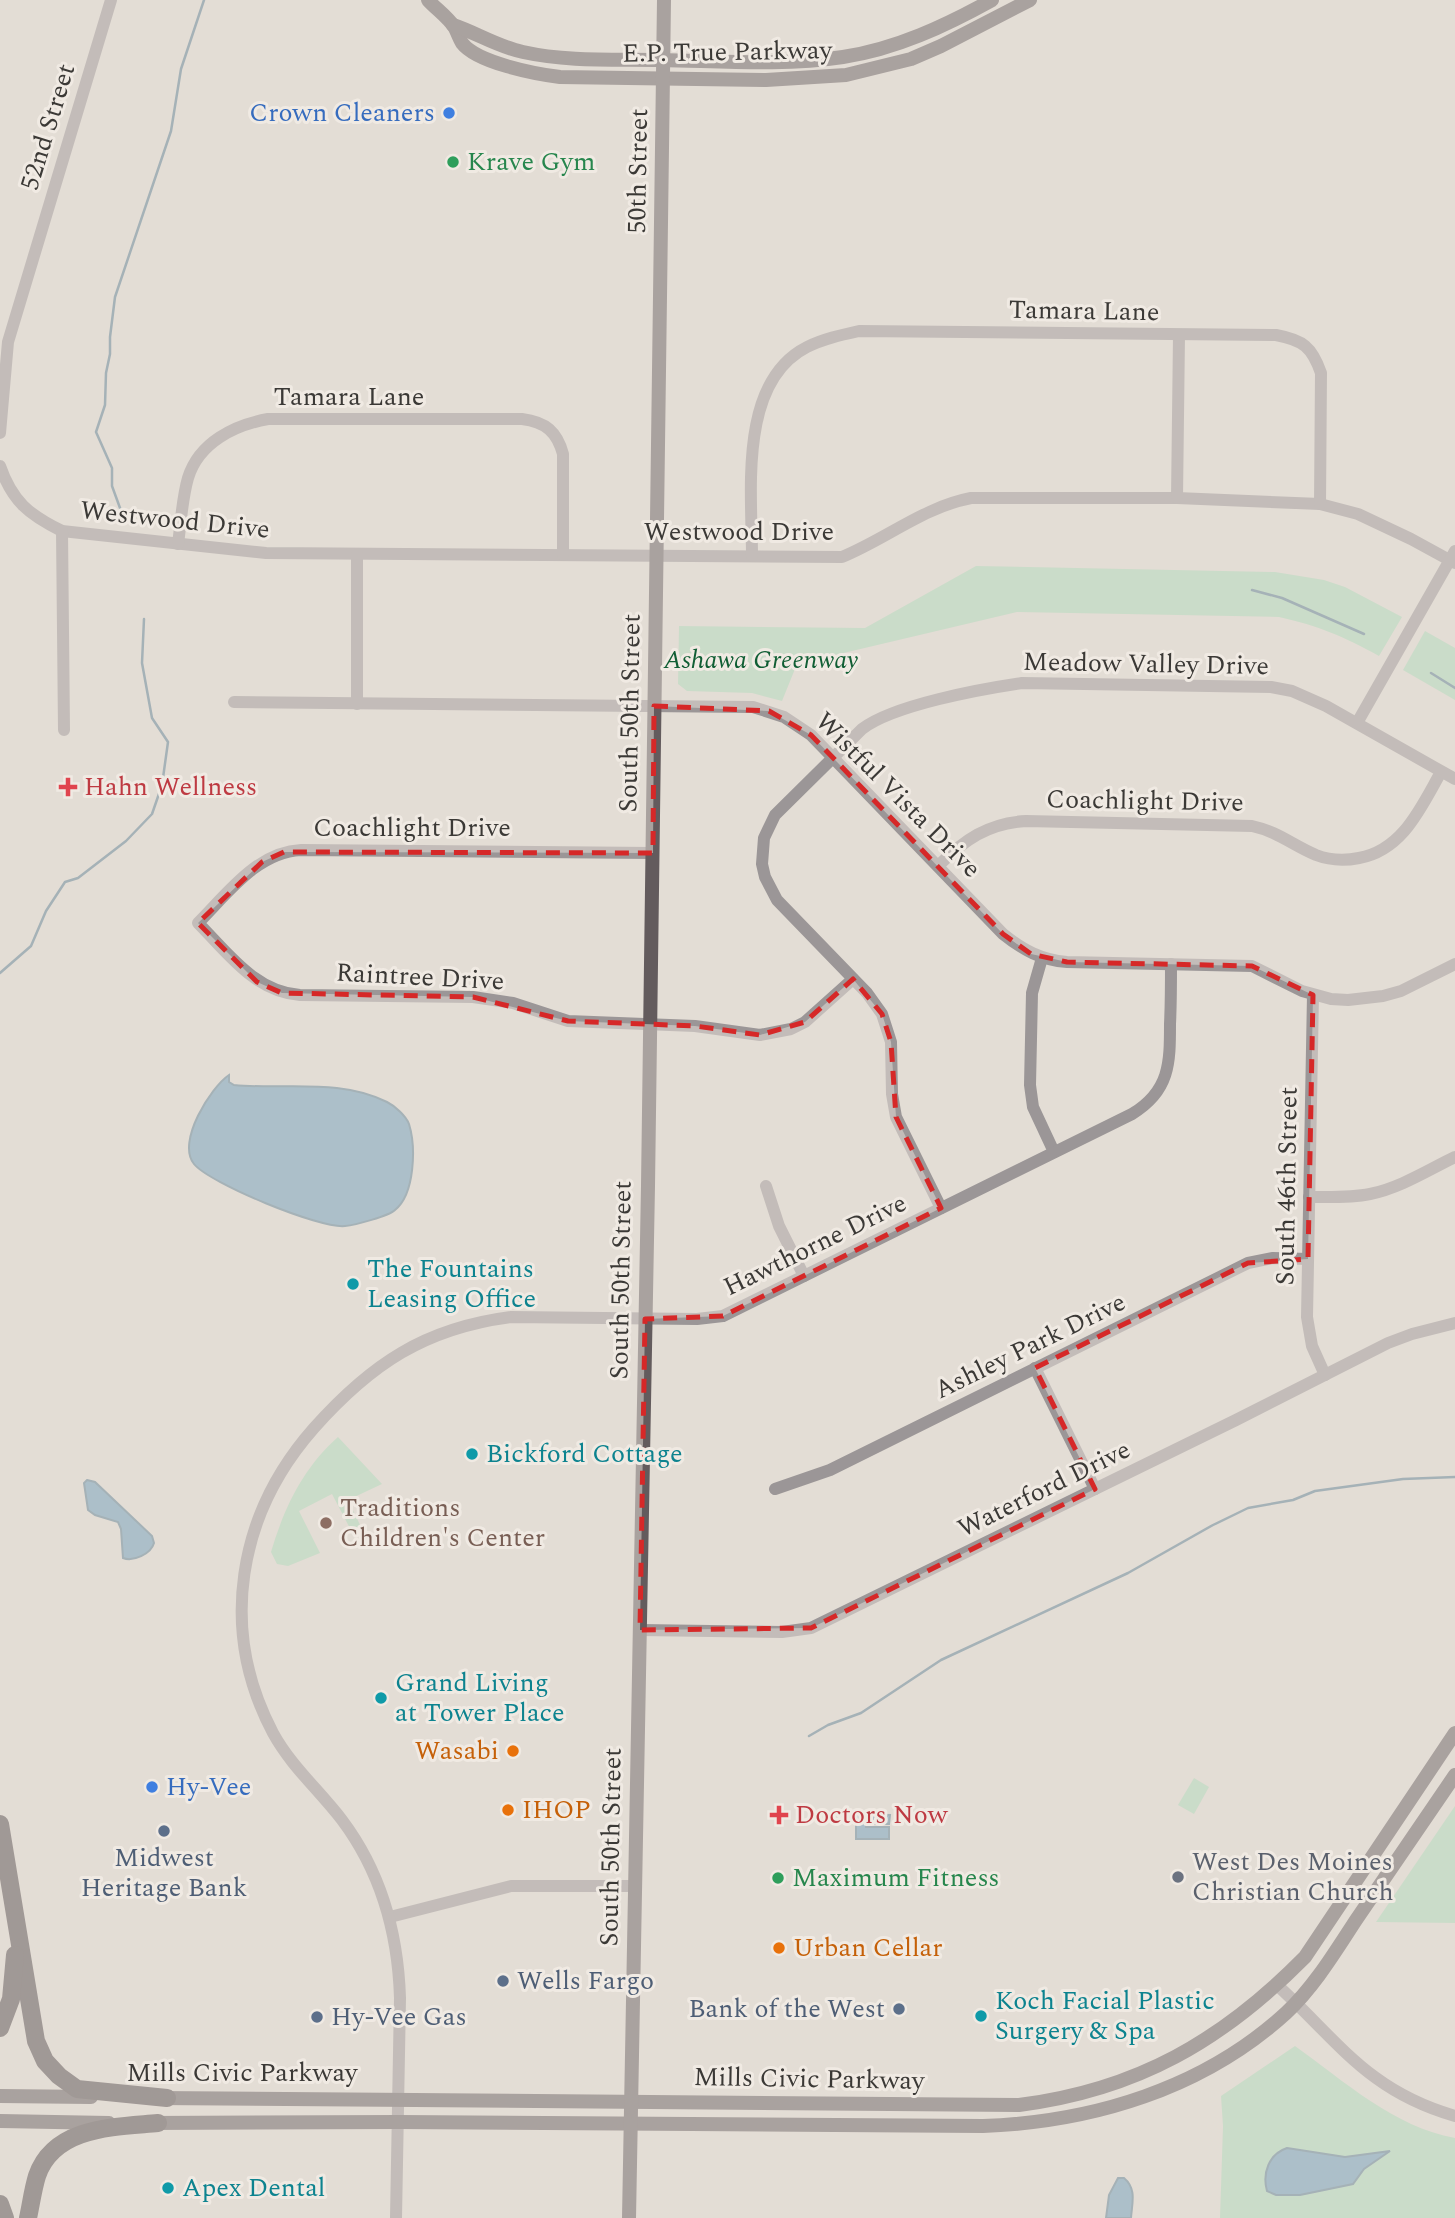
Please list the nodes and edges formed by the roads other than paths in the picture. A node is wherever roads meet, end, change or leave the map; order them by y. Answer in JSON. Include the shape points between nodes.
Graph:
{"nodes":[{"id":1,"x":111,"y":0,"type":"edge"},
{"id":2,"x":428,"y":0,"type":"edge"},
{"id":3,"x":664,"y":0,"type":"edge"},
{"id":4,"x":992,"y":0,"type":"edge"},
{"id":5,"x":1030,"y":0,"type":"edge"},
{"id":6,"x":453,"y":25,"type":"junction"},
{"id":7,"x":664,"y":60,"type":"junction"},
{"id":8,"x":664,"y":78,"type":"junction"},
{"id":9,"x":1179,"y":335,"type":"junction"},
{"id":10,"x":660,"y":343,"type":"joint"},
{"id":11,"x":0,"y":433,"type":"edge"},
{"id":12,"x":0,"y":466,"type":"edge"},
{"id":13,"x":1177,"y":498,"type":"junction"},
{"id":14,"x":1320,"y":504,"type":"junction"},
{"id":15,"x":62,"y":531,"type":"junction"},
{"id":16,"x":178,"y":544,"type":"junction"},
{"id":17,"x":357,"y":555,"type":"junction"},
{"id":18,"x":563,"y":555,"type":"junction"},
{"id":19,"x":657,"y":555,"type":"junction"},
{"id":20,"x":752,"y":556,"type":"junction"},
{"id":21,"x":1454,"y":559,"type":"edge"},
{"id":22,"x":234,"y":702,"type":"dead end"},
{"id":23,"x":357,"y":704,"type":"junction"},
{"id":24,"x":654,"y":706,"type":"junction"},
{"id":25,"x":1357,"y":723,"type":"junction"},
{"id":26,"x":64,"y":730,"type":"dead end"},
{"id":27,"x":833,"y":758,"type":"junction"},
{"id":28,"x":1441,"y":772,"type":"junction"},
{"id":29,"x":1455,"y":779,"type":"edge"},
{"id":30,"x":653,"y":853,"type":"junction"},
{"id":31,"x":938,"y":866,"type":"junction"},
{"id":32,"x":198,"y":923,"type":"joint"},
{"id":33,"x":1042,"y":958,"type":"junction"},
{"id":34,"x":1171,"y":964,"type":"junction"},
{"id":35,"x":1455,"y":964,"type":"edge"},
{"id":36,"x":853,"y":979,"type":"junction"},
{"id":37,"x":1313,"y":995,"type":"junction"},
{"id":38,"x":650,"y":1024,"type":"junction"},
{"id":39,"x":1054,"y":1152,"type":"junction"},
{"id":40,"x":1455,"y":1157,"type":"edge"},
{"id":41,"x":766,"y":1186,"type":"dead end"},
{"id":42,"x":1309,"y":1197,"type":"junction"},
{"id":43,"x":942,"y":1208,"type":"junction"},
{"id":44,"x":1308,"y":1259,"type":"junction"},
{"id":45,"x":804,"y":1276,"type":"junction"},
{"id":46,"x":645,"y":1319,"type":"junction"},
{"id":47,"x":1455,"y":1323,"type":"edge"},
{"id":48,"x":1035,"y":1368,"type":"junction"},
{"id":49,"x":1325,"y":1375,"type":"junction"},
{"id":50,"x":775,"y":1489,"type":"dead end"},
{"id":51,"x":1095,"y":1489,"type":"junction"},
{"id":52,"x":640,"y":1630,"type":"junction"},
{"id":53,"x":1455,"y":1733,"type":"edge"},
{"id":54,"x":1455,"y":1775,"type":"edge"},
{"id":55,"x":0,"y":1824,"type":"edge"},
{"id":56,"x":635,"y":1886,"type":"junction"},
{"id":57,"x":14,"y":1916,"type":"junction"},
{"id":58,"x":390,"y":1917,"type":"junction"},
{"id":59,"x":1277,"y":1985,"type":"junction"},
{"id":60,"x":1296,"y":2002,"type":"junction"},
{"id":61,"x":0,"y":2028,"type":"edge"},
{"id":62,"x":0,"y":2096,"type":"edge"},
{"id":63,"x":167,"y":2098,"type":"junction"},
{"id":64,"x":399,"y":2098,"type":"junction"},
{"id":65,"x":631,"y":2101,"type":"junction"},
{"id":66,"x":1455,"y":2116,"type":"edge"},
{"id":67,"x":0,"y":2121,"type":"edge"},
{"id":68,"x":399,"y":2122,"type":"junction"},
{"id":69,"x":158,"y":2123,"type":"junction"},
{"id":70,"x":630,"y":2125,"type":"junction"},
{"id":71,"x":0,"y":2204,"type":"edge"},
{"id":72,"x":5,"y":2218,"type":"edge"},
{"id":73,"x":28,"y":2218,"type":"edge"},
{"id":74,"x":396,"y":2218,"type":"edge"},
{"id":75,"x":629,"y":2218,"type":"edge"}],
"edges":[{"from":1,"to":11,"type":"street","name":"52nd Street","via":[[8,342]]},
{"from":2,"to":6,"type":"main road","name":"E.P. True Parkway"},
{"from":3,"to":7,"type":"main road","name":"50th Street"},
{"from":4,"to":7,"type":"main road","name":"E.P. True Parkway","via":[[928,32],[867,52],[811,60]]},
{"from":5,"to":8,"type":"main road","name":"E.P. True Parkway","via":[[911,59],[846,75],[766,80]]},
{"from":6,"to":7,"type":"main road","name":"E.P. True Parkway","via":[[520,52],[547,57]]},
{"from":6,"to":8,"type":"main road","name":"E.P. True Parkway","via":[[463,44],[510,68],[560,77]]},
{"from":7,"to":8,"type":"main road","name":"50th Street"},
{"from":8,"to":10,"type":"main road","name":"50th Street"},
{"from":9,"to":13,"type":"street"},
{"from":9,"to":14,"type":"street","name":"Tamara Lane","via":[[1276,335],[1307,347],[1315,356],[1321,373]]},
{"from":9,"to":20,"type":"street","name":"Tamara Lane","via":[[859,331],[804,348],[781,368],[758,411],[753,438]]},
{"from":10,"to":19,"type":"main road","name":"South 50th Street"},
{"from":12,"to":15,"type":"street","name":"Westwood Drive","via":[[20,503]]},
{"from":13,"to":14,"type":"street","name":"Westwood Drive"},
{"from":13,"to":20,"type":"street","name":"Westwood Drive","via":[[971,498],[925,514],[842,557]]},
{"from":14,"to":21,"type":"street","name":"Westwood Drive","via":[[1358,514]]},
{"from":15,"to":16,"type":"street","name":"Westwood Drive"},
{"from":15,"to":26,"type":"street"},
{"from":16,"to":17,"type":"street","name":"Westwood Drive","via":[[266,554]]},
{"from":16,"to":18,"type":"street","name":"Tamara Lane","via":[[189,477],[202,454],[223,434],[249,422],[522,419],[549,428],[559,440]]},
{"from":17,"to":18,"type":"street","name":"Westwood Drive"},
{"from":17,"to":23,"type":"street"},
{"from":18,"to":19,"type":"street","name":"Westwood Drive"},
{"from":19,"to":20,"type":"street","name":"Westwood Drive"},
{"from":19,"to":24,"type":"main road","name":"South 50th Street"},
{"from":21,"to":25,"type":"street"},
{"from":22,"to":23,"type":"street","name":"Wistful Vista Drive"},
{"from":23,"to":24,"type":"street","name":"Wistful Vista Drive"},
{"from":24,"to":27,"type":"street","name":"Wistful Vista Drive","via":[[736,705],[769,711],[798,725]]},
{"from":24,"to":30,"type":"main road","name":"South 50th Street"},
{"from":25,"to":27,"type":"street","name":"Meadow Valley Drive","via":[[1310,698],[1271,687],[1022,683],[884,715]]},
{"from":25,"to":28,"type":"street","name":"Meadow Valley Drive"},
{"from":27,"to":31,"type":"street","name":"Wistful Vista Drive"},
{"from":27,"to":36,"type":"street","name":"Meadow Valley Drive","via":[[775,815],[764,838],[762,864],[777,900]]},
{"from":28,"to":29,"type":"street","name":"Meadow Valley Drive"},
{"from":28,"to":31,"type":"street","name":"Coachlight Drive","via":[[1400,837],[1363,858],[1321,857],[1282,835],[1252,826],[1026,821],[983,830]]},
{"from":30,"to":32,"type":"street","name":"Coachlight Drive","via":[[284,852],[261,862]]},
{"from":30,"to":38,"type":"main road","name":"South 50th Street"},
{"from":31,"to":33,"type":"street","name":"Wistful Vista Drive","via":[[1003,934]]},
{"from":32,"to":38,"type":"street","name":"Raintree Drive","via":[[257,982],[282,993],[473,997],[513,1003],[568,1021]]},
{"from":33,"to":34,"type":"street","name":"Wistful Vista Drive"},
{"from":33,"to":39,"type":"street","via":[[1032,993],[1030,1085],[1033,1107]]},
{"from":34,"to":37,"type":"street","name":"Wistful Vista Drive","via":[[1252,966]]},
{"from":34,"to":39,"type":"street","name":"Hawthorne Drive","via":[[1169,1064],[1160,1088],[1141,1108]]},
{"from":35,"to":37,"type":"street","name":"Wistful Vista Drive","via":[[1383,996],[1348,1000]]},
{"from":36,"to":38,"type":"street","name":"Raintree Drive","via":[[805,1022],[775,1034]]},
{"from":36,"to":43,"type":"street","name":"Meadow Valley Drive","via":[[874,1001],[888,1028],[896,1117]]},
{"from":37,"to":42,"type":"street","name":"South 46th Street"},
{"from":38,"to":46,"type":"main road","name":"South 50th Street"},
{"from":39,"to":43,"type":"street","name":"Hawthorne Drive"},
{"from":40,"to":42,"type":"street","via":[[1373,1194]]},
{"from":41,"to":45,"type":"street","via":[[779,1226]]},
{"from":42,"to":44,"type":"street","name":"South 46th Street"},
{"from":43,"to":45,"type":"street","name":"Hawthorne Drive"},
{"from":44,"to":48,"type":"street","name":"Ashley Park Drive","via":[[1248,1263]]},
{"from":44,"to":49,"type":"street","name":"South 46th Street","via":[[1308,1331]]},
{"from":45,"to":46,"type":"street","name":"Hawthorne Drive","via":[[723,1316]]},
{"from":46,"to":52,"type":"main road","name":"South 50th Street"},
{"from":46,"to":58,"type":"street","name":"Hawthorne Drive","via":[[511,1317],[462,1326],[398,1353],[339,1400],[286,1462],[256,1521],[243,1582],[243,1639],[254,1687],[274,1734],[295,1766],[358,1843]]},
{"from":47,"to":49,"type":"street","name":"Waterford Drive","via":[[1412,1334]]},
{"from":48,"to":50,"type":"street","name":"Ashley Park Drive","via":[[830,1470]]},
{"from":48,"to":51,"type":"street"},
{"from":49,"to":51,"type":"street","name":"Waterford Drive"},
{"from":51,"to":52,"type":"street","name":"Waterford Drive","via":[[811,1628],[782,1632]]},
{"from":52,"to":56,"type":"main road","name":"South 50th Street"},
{"from":53,"to":59,"type":"main road","name":"Mills Civic Parkway","via":[[1305,1957]]},
{"from":54,"to":60,"type":"main road","name":"Mills Civic Parkway","via":[[1319,1976]]},
{"from":55,"to":57,"type":"highway"},
{"from":56,"to":58,"type":"street","via":[[511,1886]]},
{"from":56,"to":65,"type":"main road","name":"South 50th Street"},
{"from":57,"to":61,"type":"highway","via":[[11,1999]]},
{"from":57,"to":63,"type":"highway","via":[[36,2041],[45,2061],[78,2089]]},
{"from":58,"to":64,"type":"street","name":"Hawthorne Drive","via":[[399,1970]]},
{"from":59,"to":60,"type":"street"},
{"from":59,"to":65,"type":"main road","name":"Mills Civic Parkway","via":[[1191,2050],[1104,2087],[1052,2101],[1019,2105]]},
{"from":60,"to":66,"type":"street","via":[[1377,2080],[1402,2096]]},
{"from":60,"to":70,"type":"main road","name":"Mills Civic Parkway","via":[[1261,2033],[1203,2070],[1142,2098],[1074,2117],[983,2126]]},
{"from":62,"to":63,"type":"main road","name":"Mills Civic Parkway"},
{"from":63,"to":64,"type":"main road","name":"Mills Civic Parkway"},
{"from":64,"to":65,"type":"main road","name":"Mills Civic Parkway"},
{"from":64,"to":68,"type":"street","name":"Hawthorne Drive"},
{"from":65,"to":70,"type":"main road","name":"South 50th Street"},
{"from":67,"to":69,"type":"main road","name":"Mills Civic Parkway"},
{"from":68,"to":69,"type":"main road","name":"Mills Civic Parkway"},
{"from":68,"to":70,"type":"main road","name":"Mills Civic Parkway"},
{"from":68,"to":74,"type":"street","name":"Hawthorne Drive"},
{"from":69,"to":73,"type":"highway","via":[[97,2128],[62,2144],[38,2174]]},
{"from":70,"to":75,"type":"main road","name":"South 50th Street"},
{"from":71,"to":72,"type":"highway"}]}
